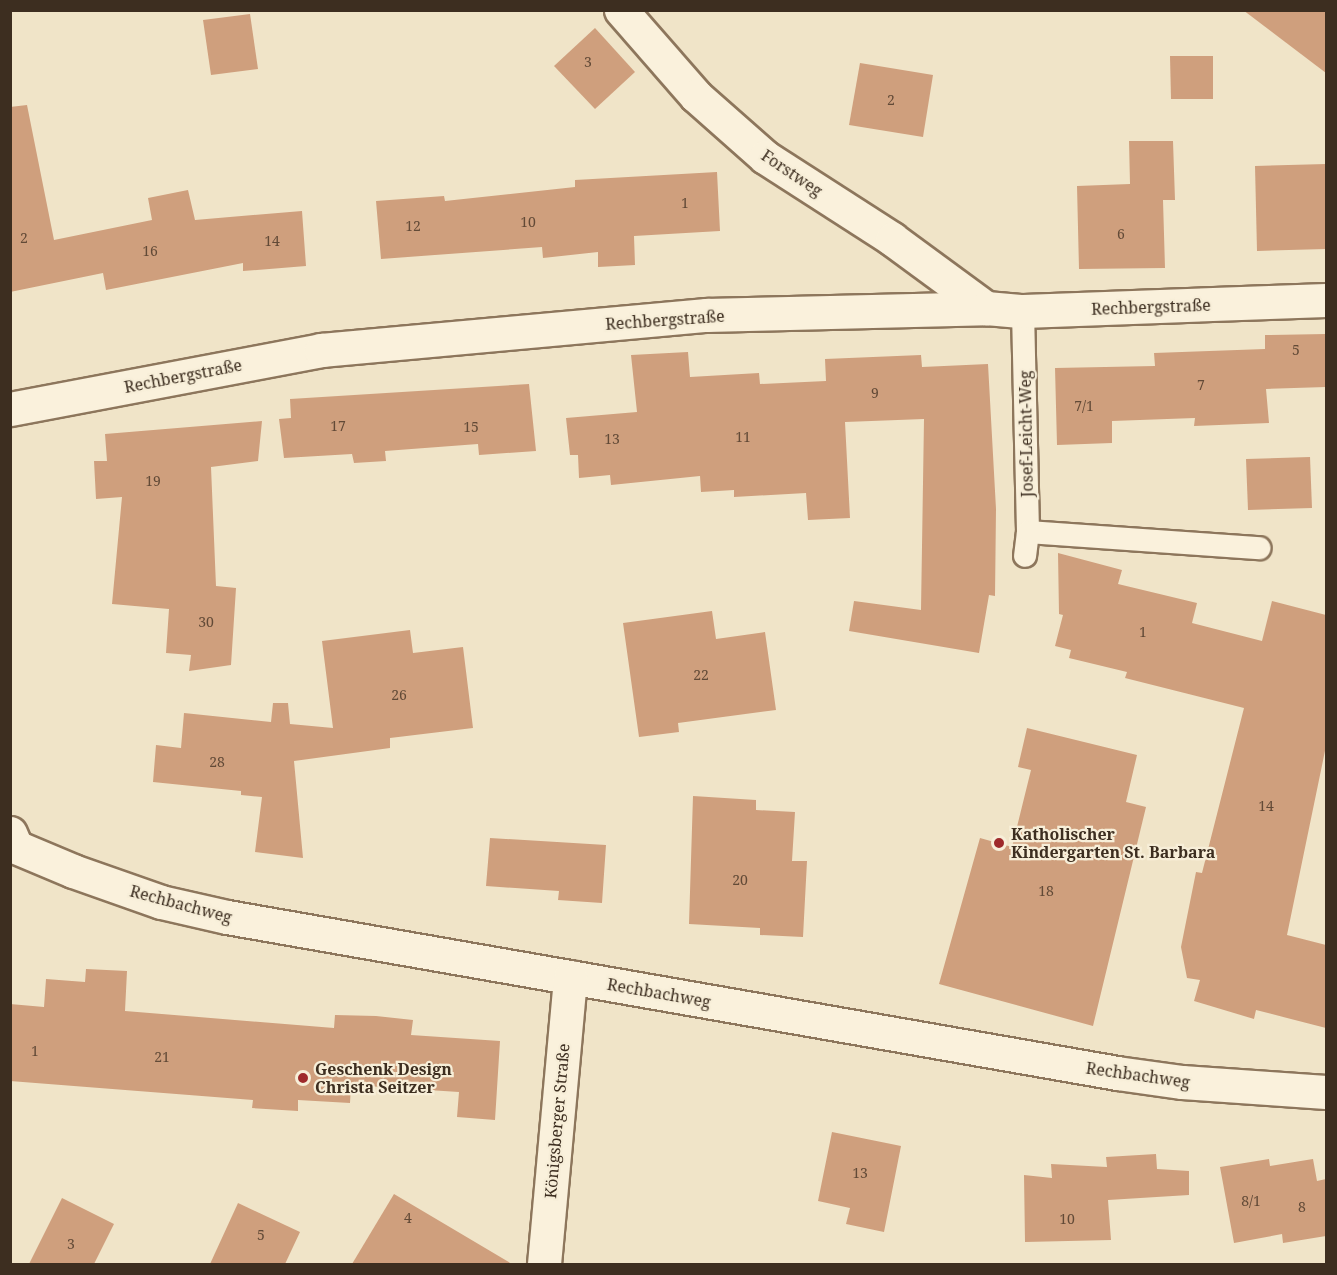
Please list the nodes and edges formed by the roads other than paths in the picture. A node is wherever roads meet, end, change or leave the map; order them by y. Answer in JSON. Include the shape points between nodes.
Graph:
{"nodes":[{"id":1,"x":621,"y":10,"type":"edge"},
{"id":2,"x":1326,"y":300,"type":"edge"},
{"id":3,"x":986,"y":308,"type":"junction"},
{"id":4,"x":1023,"y":311,"type":"junction"},
{"id":5,"x":10,"y":409,"type":"edge"},
{"id":6,"x":1028,"y":532,"type":"junction"},
{"id":7,"x":1259,"y":548,"type":"dead end"},
{"id":8,"x":1025,"y":556,"type":"dead end"},
{"id":9,"x":12,"y":844,"type":"edge"},
{"id":10,"x":570,"y":977,"type":"junction"},
{"id":11,"x":1326,"y":1092,"type":"edge"},
{"id":12,"x":544,"y":1264,"type":"edge"}],
"edges":[{"from":1,"to":3,"type":"street","name":"Forstweg","via":[[696,96],[765,157],[892,239]]},
{"from":2,"to":4,"type":"street","name":"Rechbergstraße"},
{"from":3,"to":4,"type":"street","name":"Rechbergstraße"},
{"from":3,"to":5,"type":"street","name":"Rechbergstraße","via":[[706,315],[321,350]]},
{"from":4,"to":6,"type":"lane","name":"Josef-Leicht-Weg"},
{"from":6,"to":7,"type":"lane"},
{"from":6,"to":8,"type":"lane","name":"Josef-Leicht-Weg"},
{"from":9,"to":10,"type":"street","name":"Rechbachweg","via":[[161,902],[227,918]]},
{"from":10,"to":11,"type":"street","name":"Rechbachweg","via":[[1171,1081]]},
{"from":10,"to":12,"type":"street","name":"Königsberger Straße"}]}
